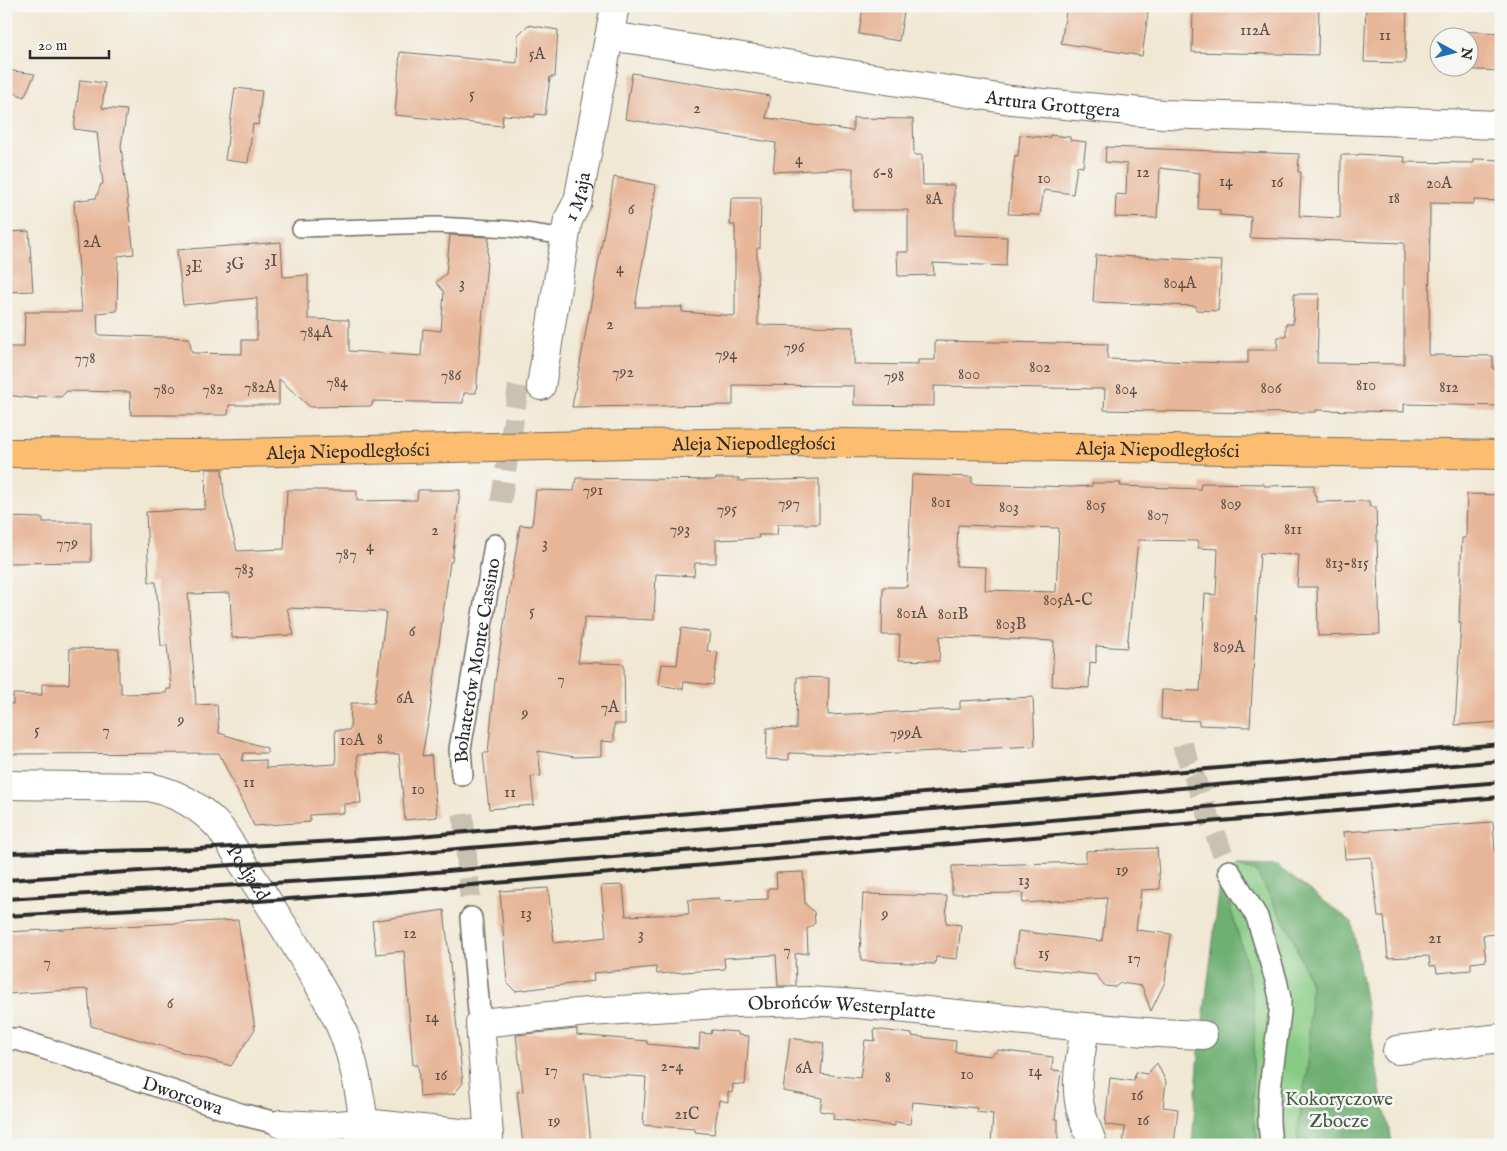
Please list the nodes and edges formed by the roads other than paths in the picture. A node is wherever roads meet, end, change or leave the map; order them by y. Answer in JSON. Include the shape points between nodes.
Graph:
{"nodes":[{"id":1,"x":615,"y":6,"type":"edge"},
{"id":2,"x":609,"y":37,"type":"junction"},
{"id":3,"x":1501,"y":125,"type":"edge"},
{"id":4,"x":300,"y":229,"type":"dead end"},
{"id":5,"x":566,"y":237,"type":"junction"},
{"id":6,"x":541,"y":386,"type":"tunnel mouth"},
{"id":7,"x":6,"y":453,"type":"edge"},
{"id":8,"x":1501,"y":455,"type":"edge"},
{"id":9,"x":495,"y":545,"type":"dead end"},
{"id":10,"x":462,"y":775,"type":"dead end"},
{"id":11,"x":6,"y":785,"type":"edge"},
{"id":12,"x":1229,"y":871,"type":"tunnel mouth"},
{"id":13,"x":471,"y":918,"type":"tunnel mouth"},
{"id":14,"x":480,"y":1023,"type":"junction"},
{"id":15,"x":1085,"y":1027,"type":"junction"},
{"id":16,"x":1203,"y":1035,"type":"dead end"},
{"id":17,"x":1501,"y":1038,"type":"edge"},
{"id":18,"x":6,"y":1039,"type":"edge"},
{"id":19,"x":1397,"y":1050,"type":"dead end"},
{"id":20,"x":281,"y":1124,"type":"joint"},
{"id":21,"x":364,"y":1134,"type":"edge"},
{"id":22,"x":490,"y":1140,"type":"edge"},
{"id":23,"x":1093,"y":1145,"type":"edge"},
{"id":24,"x":1272,"y":1145,"type":"edge"}],
"edges":[{"from":1,"to":2,"type":"street","name":"1 Maja"},
{"from":2,"to":3,"type":"street","name":"Artura Grottgera","via":[[1011,100],[1163,114]]},
{"from":2,"to":5,"type":"street","name":"1 Maja","via":[[578,201],[568,220]]},
{"from":4,"to":5,"type":"lane","via":[[436,225],[511,229]]},
{"from":5,"to":6,"type":"street","name":"1 Maja"},
{"from":7,"to":8,"type":"main road","name":"Aleja Niepodległości","via":[[192,454],[792,442]]},
{"from":9,"to":10,"type":"street","name":"Bohaterów Monte Cassino","via":[[460,749]]},
{"from":11,"to":21,"type":"street","name":"Podjazd","via":[[149,787],[165,790],[191,803],[211,818],[284,926],[340,1024],[352,1060]]},
{"from":12,"to":24,"type":"street","via":[[1257,917],[1280,998],[1270,1111]]},
{"from":13,"to":14,"type":"street"},
{"from":14,"to":15,"type":"street","name":"Obrońców Westerplatte","via":[[588,1012],[808,1001]]},
{"from":14,"to":22,"type":"street"},
{"from":15,"to":16,"type":"street","name":"Obrońców Westerplatte"},
{"from":15,"to":23,"type":"street","via":[[1079,1101]]},
{"from":17,"to":19,"type":"street"},
{"from":18,"to":20,"type":"street","name":"Dworcowa","via":[[17,1039],[240,1114]]},
{"from":20,"to":21,"type":"street","name":"Dworcowa","via":[[322,1126]]},
{"from":21,"to":22,"type":"street","name":"Dworcowa"}]}
